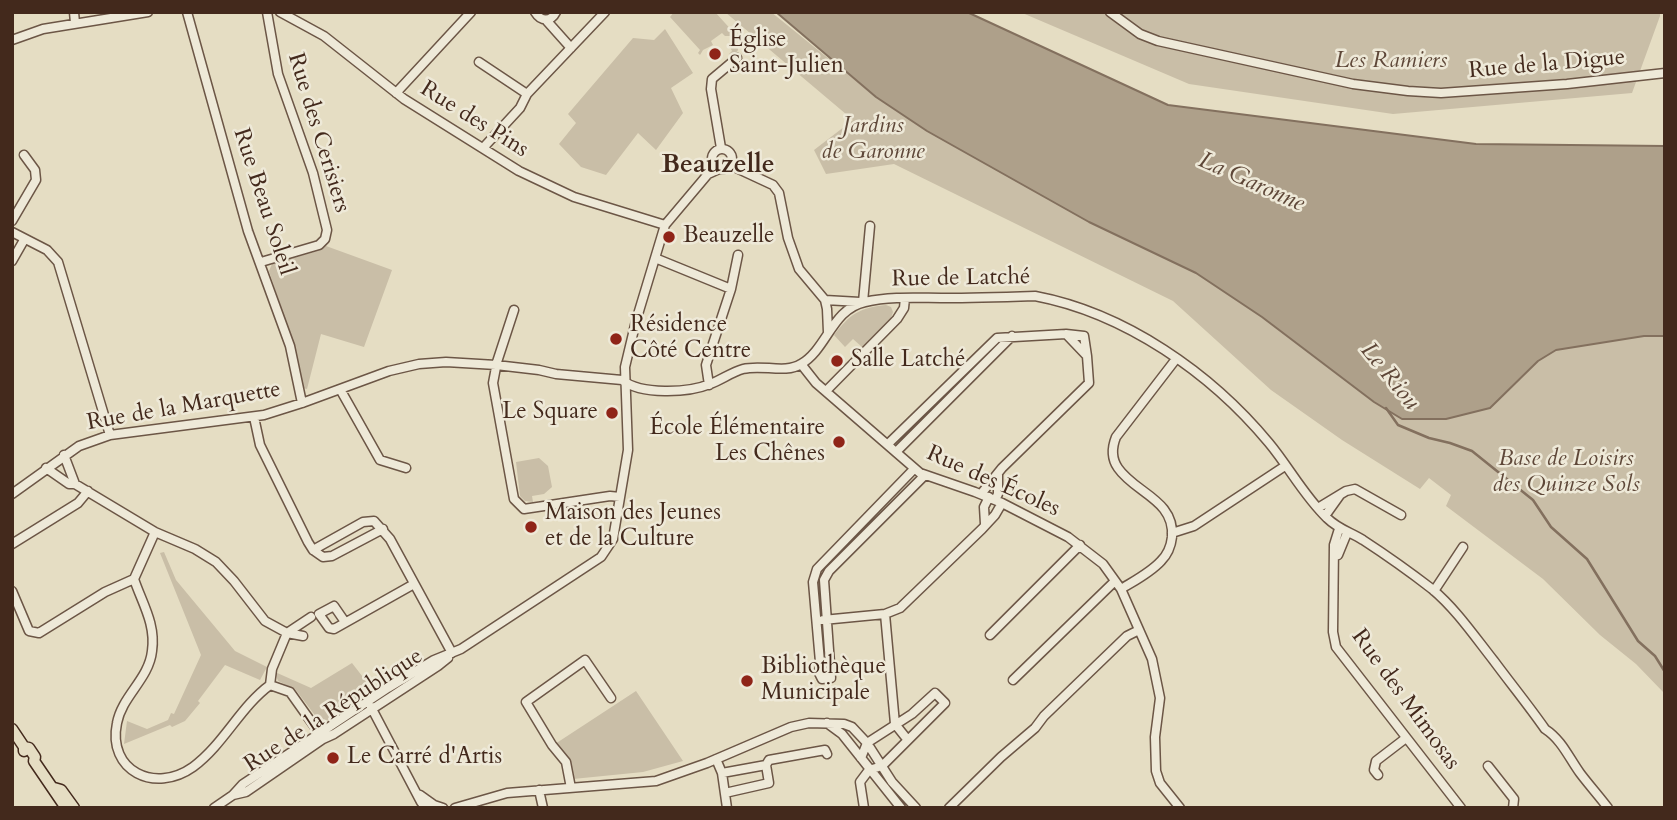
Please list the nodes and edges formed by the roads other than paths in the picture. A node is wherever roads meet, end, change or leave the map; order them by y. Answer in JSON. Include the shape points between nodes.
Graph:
{"nodes":[{"id":1,"x":74,"y":12,"type":"edge"},
{"id":2,"x":148,"y":12,"type":"edge"},
{"id":3,"x":187,"y":12,"type":"edge"},
{"id":4,"x":267,"y":12,"type":"edge"},
{"id":5,"x":280,"y":12,"type":"edge"},
{"id":6,"x":471,"y":12,"type":"edge"},
{"id":7,"x":535,"y":12,"type":"edge"},
{"id":8,"x":556,"y":12,"type":"edge"},
{"id":9,"x":605,"y":12,"type":"edge"},
{"id":10,"x":1110,"y":12,"type":"edge"},
{"id":11,"x":546,"y":20,"type":"junction"},
{"id":12,"x":75,"y":23,"type":"junction"},
{"id":13,"x":12,"y":40,"type":"edge"},
{"id":14,"x":571,"y":48,"type":"junction"},
{"id":15,"x":737,"y":58,"type":"dead end"},
{"id":16,"x":479,"y":62,"type":"dead end"},
{"id":17,"x":1665,"y":73,"type":"edge"},
{"id":18,"x":396,"y":93,"type":"junction"},
{"id":19,"x":527,"y":94,"type":"junction"},
{"id":20,"x":483,"y":148,"type":"junction"},
{"id":21,"x":721,"y":148,"type":"junction"},
{"id":22,"x":24,"y":155,"type":"dead end"},
{"id":23,"x":730,"y":164,"type":"junction"},
{"id":24,"x":719,"y":169,"type":"junction"},
{"id":25,"x":12,"y":221,"type":"edge"},
{"id":26,"x":665,"y":225,"type":"junction"},
{"id":27,"x":870,"y":226,"type":"dead end"},
{"id":28,"x":12,"y":232,"type":"edge"},
{"id":29,"x":24,"y":240,"type":"junction"},
{"id":30,"x":738,"y":255,"type":"dead end"},
{"id":31,"x":655,"y":258,"type":"junction"},
{"id":32,"x":12,"y":261,"type":"edge"},
{"id":33,"x":261,"y":262,"type":"junction"},
{"id":34,"x":731,"y":289,"type":"junction"},
{"id":35,"x":905,"y":298,"type":"junction"},
{"id":36,"x":825,"y":300,"type":"junction"},
{"id":37,"x":863,"y":302,"type":"junction"},
{"id":38,"x":514,"y":310,"type":"dead end"},
{"id":39,"x":828,"y":332,"type":"junction"},
{"id":40,"x":1012,"y":336,"type":"junction"},
{"id":41,"x":1176,"y":359,"type":"junction"},
{"id":42,"x":801,"y":364,"type":"junction"},
{"id":43,"x":496,"y":365,"type":"junction"},
{"id":44,"x":626,"y":383,"type":"junction"},
{"id":45,"x":709,"y":385,"type":"junction"},
{"id":46,"x":340,"y":389,"type":"junction"},
{"id":47,"x":827,"y":390,"type":"junction"},
{"id":48,"x":302,"y":403,"type":"junction"},
{"id":49,"x":254,"y":417,"type":"junction"},
{"id":50,"x":110,"y":435,"type":"junction"},
{"id":51,"x":888,"y":444,"type":"junction"},
{"id":52,"x":896,"y":452,"type":"junction"},
{"id":53,"x":64,"y":455,"type":"junction"},
{"id":54,"x":1285,"y":466,"type":"junction"},
{"id":55,"x":46,"y":468,"type":"junction"},
{"id":56,"x":406,"y":468,"type":"dead end"},
{"id":57,"x":914,"y":469,"type":"junction"},
{"id":58,"x":998,"y":475,"type":"junction"},
{"id":59,"x":924,"y":476,"type":"junction"},
{"id":60,"x":75,"y":484,"type":"junction"},
{"id":61,"x":88,"y":491,"type":"junction"},
{"id":62,"x":12,"y":494,"type":"edge"},
{"id":63,"x":1340,"y":495,"type":"junction"},
{"id":64,"x":620,"y":497,"type":"junction"},
{"id":65,"x":992,"y":499,"type":"junction"},
{"id":66,"x":1318,"y":508,"type":"junction"},
{"id":67,"x":1401,"y":515,"type":"dead end"},
{"id":68,"x":1325,"y":516,"type":"junction"},
{"id":69,"x":864,"y":522,"type":"junction"},
{"id":70,"x":985,"y":524,"type":"junction"},
{"id":71,"x":383,"y":529,"type":"junction"},
{"id":72,"x":871,"y":530,"type":"junction"},
{"id":73,"x":1343,"y":531,"type":"junction"},
{"id":74,"x":155,"y":532,"type":"junction"},
{"id":75,"x":1172,"y":533,"type":"junction"},
{"id":76,"x":12,"y":544,"type":"edge"},
{"id":77,"x":1080,"y":545,"type":"junction"},
{"id":78,"x":1463,"y":547,"type":"dead end"},
{"id":79,"x":313,"y":550,"type":"junction"},
{"id":80,"x":134,"y":579,"type":"junction"},
{"id":81,"x":1115,"y":581,"type":"junction"},
{"id":82,"x":414,"y":584,"type":"junction"},
{"id":83,"x":1121,"y":589,"type":"junction"},
{"id":84,"x":12,"y":591,"type":"edge"},
{"id":85,"x":1434,"y":591,"type":"junction"},
{"id":86,"x":884,"y":614,"type":"junction"},
{"id":87,"x":311,"y":617,"type":"dead end"},
{"id":88,"x":816,"y":620,"type":"junction"},
{"id":89,"x":826,"y":620,"type":"junction"},
{"id":90,"x":345,"y":622,"type":"dead end"},
{"id":91,"x":1139,"y":630,"type":"junction"},
{"id":92,"x":287,"y":633,"type":"junction"},
{"id":93,"x":990,"y":635,"type":"dead end"},
{"id":94,"x":303,"y":636,"type":"dead end"},
{"id":95,"x":453,"y":653,"type":"junction"},
{"id":96,"x":1013,"y":680,"type":"dead end"},
{"id":97,"x":270,"y":685,"type":"junction"},
{"id":98,"x":611,"y":698,"type":"dead end"},
{"id":99,"x":370,"y":706,"type":"junction"},
{"id":100,"x":827,"y":723,"type":"junction"},
{"id":101,"x":894,"y":724,"type":"junction"},
{"id":102,"x":12,"y":729,"type":"edge"},
{"id":103,"x":320,"y":734,"type":"junction"},
{"id":104,"x":1406,"y":738,"type":"junction"},
{"id":105,"x":907,"y":739,"type":"junction"},
{"id":106,"x":867,"y":743,"type":"junction"},
{"id":107,"x":827,"y":754,"type":"dead end"},
{"id":108,"x":861,"y":758,"type":"junction"},
{"id":109,"x":716,"y":759,"type":"junction"},
{"id":110,"x":766,"y":765,"type":"junction"},
{"id":111,"x":882,"y":766,"type":"junction"},
{"id":112,"x":1488,"y":766,"type":"dead end"},
{"id":113,"x":869,"y":770,"type":"junction"},
{"id":114,"x":722,"y":773,"type":"junction"},
{"id":115,"x":1378,"y":775,"type":"dead end"},
{"id":116,"x":54,"y":788,"type":"junction"},
{"id":117,"x":571,"y":789,"type":"junction"},
{"id":118,"x":416,"y":790,"type":"junction"},
{"id":119,"x":540,"y":790,"type":"junction"},
{"id":120,"x":725,"y":793,"type":"junction"},
{"id":121,"x":480,"y":802,"type":"junction"},
{"id":122,"x":65,"y":808,"type":"edge"},
{"id":123,"x":74,"y":808,"type":"edge"},
{"id":124,"x":214,"y":808,"type":"edge"},
{"id":125,"x":426,"y":808,"type":"edge"},
{"id":126,"x":443,"y":808,"type":"edge"},
{"id":127,"x":456,"y":808,"type":"edge"},
{"id":128,"x":469,"y":808,"type":"edge"},
{"id":129,"x":543,"y":808,"type":"edge"},
{"id":130,"x":727,"y":808,"type":"edge"},
{"id":131,"x":864,"y":808,"type":"edge"},
{"id":132,"x":901,"y":808,"type":"edge"},
{"id":133,"x":916,"y":808,"type":"edge"},
{"id":134,"x":949,"y":808,"type":"edge"},
{"id":135,"x":1180,"y":808,"type":"edge"},
{"id":136,"x":1461,"y":808,"type":"edge"},
{"id":137,"x":1513,"y":808,"type":"edge"},
{"id":138,"x":1608,"y":808,"type":"edge"}],
"edges":[{"from":1,"to":12,"type":"street"},
{"from":2,"to":12,"type":"street"},
{"from":3,"to":33,"type":"street","name":"Rue Beau Soleil","via":[[248,231]]},
{"from":4,"to":33,"type":"street","name":"Rue des Cerisiers","via":[[278,74],[313,173],[327,230],[319,245]]},
{"from":5,"to":18,"type":"street","name":"Rue des Pins","via":[[324,36]]},
{"from":6,"to":18,"type":"street"},
{"from":7,"to":11,"type":"street"},
{"from":8,"to":11,"type":"street"},
{"from":9,"to":14,"type":"street"},
{"from":10,"to":17,"type":"street","name":"Rue de la Digue","via":[[1158,41],[1376,88],[1441,93]]},
{"from":11,"to":14,"type":"street"},
{"from":12,"to":13,"type":"street"},
{"from":14,"to":19,"type":"street"},
{"from":15,"to":21,"type":"street","via":[[712,79],[710,89]]},
{"from":16,"to":19,"type":"street"},
{"from":18,"to":20,"type":"street","name":"Rue des Pins"},
{"from":19,"to":20,"type":"street"},
{"from":20,"to":26,"type":"street","name":"Rue des Pins","via":[[574,197]]},
{"from":21,"to":23,"type":"street","via":[[731,153]]},
{"from":21,"to":24,"type":"street","via":[[712,158]]},
{"from":22,"to":25,"type":"street","via":[[36,180]]},
{"from":23,"to":24,"type":"street"},
{"from":23,"to":36,"type":"street","via":[[773,185],[779,193],[799,268]]},
{"from":24,"to":26,"type":"street","via":[[708,174]]},
{"from":26,"to":31,"type":"street","name":"Rue de la République"},
{"from":27,"to":37,"type":"street"},
{"from":28,"to":29,"type":"street"},
{"from":29,"to":32,"type":"street"},
{"from":29,"to":50,"type":"street","via":[[47,250],[58,262]]},
{"from":30,"to":34,"type":"street"},
{"from":31,"to":34,"type":"street"},
{"from":31,"to":44,"type":"street","name":"Rue de la République","via":[[629,349]]},
{"from":33,"to":48,"type":"street","name":"Rue Beau Soleil","via":[[290,346]]},
{"from":34,"to":45,"type":"street","via":[[706,365]]},
{"from":35,"to":37,"type":"street","name":"Rue de Latché"},
{"from":35,"to":41,"type":"street","name":"Rue de Latché","via":[[1053,299],[1107,318]]},
{"from":35,"to":47,"type":"street","via":[[897,319]]},
{"from":36,"to":37,"type":"street"},
{"from":36,"to":39,"type":"street"},
{"from":37,"to":39,"type":"street","name":"Rue de Latché","via":[[848,309]]},
{"from":38,"to":43,"type":"street"},
{"from":39,"to":42,"type":"street","name":"Rue de Latché"},
{"from":40,"to":51,"type":"street","via":[[997,338]]},
{"from":40,"to":52,"type":"street"},
{"from":40,"to":58,"type":"street","via":[[1066,334],[1087,356],[1089,383]]},
{"from":41,"to":54,"type":"street","name":"Rue de Latché","via":[[1220,393],[1267,440]]},
{"from":41,"to":75,"type":"street","via":[[1113,445],[1116,466],[1162,505]]},
{"from":42,"to":45,"type":"street","via":[[743,369]]},
{"from":42,"to":47,"type":"street","name":"Rue des Écoles"},
{"from":43,"to":44,"type":"street","name":"Rue de la Marquette"},
{"from":43,"to":46,"type":"street","name":"Rue de la Marquette","via":[[419,364]]},
{"from":43,"to":64,"type":"street","via":[[493,383],[518,505],[524,509]]},
{"from":44,"to":45,"type":"street","via":[[677,391]]},
{"from":44,"to":64,"type":"street","name":"Rue de la République","via":[[628,450]]},
{"from":46,"to":48,"type":"street","name":"Rue de la Marquette"},
{"from":46,"to":56,"type":"street","via":[[380,460]]},
{"from":47,"to":51,"type":"street","name":"Rue des Écoles"},
{"from":48,"to":49,"type":"street","name":"Rue de la Marquette"},
{"from":49,"to":50,"type":"street","name":"Rue de la Marquette"},
{"from":49,"to":79,"type":"street","via":[[260,445]]},
{"from":50,"to":53,"type":"street","name":"Rue de la Marquette"},
{"from":51,"to":52,"type":"street","name":"Rue des Écoles"},
{"from":52,"to":57,"type":"street","name":"Rue des Écoles"},
{"from":53,"to":55,"type":"street","name":"Rue de la Marquette"},
{"from":53,"to":60,"type":"street"},
{"from":54,"to":66,"type":"street","name":"Rue de Latché"},
{"from":54,"to":75,"type":"street","via":[[1194,526]]},
{"from":55,"to":60,"type":"street"},
{"from":55,"to":62,"type":"street","name":"Rue de la Marquette"},
{"from":57,"to":59,"type":"street","name":"Rue des Écoles"},
{"from":57,"to":69,"type":"street"},
{"from":58,"to":65,"type":"street","via":[[998,494]]},
{"from":58,"to":65,"type":"street","via":[[989,482]]},
{"from":59,"to":65,"type":"street","name":"Rue des Écoles"},
{"from":59,"to":72,"type":"street"},
{"from":60,"to":61,"type":"street"},
{"from":61,"to":74,"type":"street"},
{"from":61,"to":76,"type":"street","via":[[78,503]]},
{"from":63,"to":66,"type":"street"},
{"from":63,"to":67,"type":"street","via":[[1360,490]]},
{"from":63,"to":68,"type":"street"},
{"from":64,"to":95,"type":"street","name":"Rue de la République","via":[[612,538],[601,557]]},
{"from":65,"to":70,"type":"street","via":[[984,507]]},
{"from":65,"to":70,"type":"street","via":[[995,515]]},
{"from":65,"to":77,"type":"street","name":"Rue des Écoles"},
{"from":66,"to":68,"type":"street","name":"Rue de Latché"},
{"from":68,"to":73,"type":"street","name":"Rue de Latché"},
{"from":69,"to":72,"type":"street"},
{"from":69,"to":88,"type":"street","via":[[817,569],[813,582]]},
{"from":70,"to":86,"type":"street","via":[[900,608]]},
{"from":71,"to":79,"type":"street","via":[[332,556],[323,558]]},
{"from":71,"to":79,"type":"street","via":[[374,521],[363,522]]},
{"from":71,"to":82,"type":"street"},
{"from":72,"to":89,"type":"street","via":[[824,580]]},
{"from":73,"to":85,"type":"street","name":"Rue de Latché"},
{"from":73,"to":104,"type":"street","name":"Rue des Mimosas","via":[[1335,537],[1336,647]]},
{"from":74,"to":80,"type":"street"},
{"from":74,"to":92,"type":"street","via":[[216,562],[265,621]]},
{"from":75,"to":83,"type":"street","via":[[1162,560]]},
{"from":77,"to":81,"type":"street","name":"Rue des Écoles"},
{"from":77,"to":93,"type":"street"},
{"from":78,"to":85,"type":"street"},
{"from":80,"to":84,"type":"street","via":[[39,633],[29,631]]},
{"from":80,"to":97,"type":"street","via":[[150,618],[153,648],[147,670],[117,720],[117,746],[128,767],[156,780],[178,776],[219,744],[258,692]]},
{"from":81,"to":83,"type":"street","name":"Rue des Écoles"},
{"from":81,"to":96,"type":"street"},
{"from":82,"to":90,"type":"street"},
{"from":82,"to":95,"type":"street"},
{"from":83,"to":91,"type":"street","name":"Rue des Écoles"},
{"from":85,"to":138,"type":"street","name":"Rue de Latché","via":[[1487,651]]},
{"from":86,"to":89,"type":"street"},
{"from":86,"to":101,"type":"street"},
{"from":87,"to":92,"type":"street"},
{"from":88,"to":89,"type":"street"},
{"from":88,"to":89,"type":"street","via":[[822,679],[831,678]]},
{"from":91,"to":134,"type":"street","via":[[1127,636]]},
{"from":91,"to":135,"type":"street","name":"Rue des Écoles","via":[[1152,659],[1160,698],[1156,771]]},
{"from":92,"to":94,"type":"street"},
{"from":92,"to":97,"type":"street"},
{"from":95,"to":99,"type":"street","name":"Rue de la République","via":[[434,660]]},
{"from":97,"to":103,"type":"street","via":[[290,692]]},
{"from":98,"to":117,"type":"street","via":[[584,660],[526,702],[566,762]]},
{"from":99,"to":103,"type":"street","name":"Rue de la République"},
{"from":99,"to":118,"type":"street"},
{"from":100,"to":106,"type":"street","via":[[852,727]]},
{"from":100,"to":108,"type":"street"},
{"from":100,"to":109,"type":"street","via":[[791,727]]},
{"from":101,"to":105,"type":"street"},
{"from":101,"to":105,"type":"street","via":[[912,715],[935,693],[945,703]]},
{"from":101,"to":106,"type":"street"},
{"from":102,"to":116,"type":"main road"},
{"from":103,"to":124,"type":"street","name":"Rue de la République","via":[[246,792]]},
{"from":104,"to":115,"type":"street","via":[[1376,761]]},
{"from":104,"to":136,"type":"street","name":"Rue des Mimosas"},
{"from":105,"to":111,"type":"street"},
{"from":106,"to":108,"type":"street"},
{"from":106,"to":111,"type":"street"},
{"from":107,"to":110,"type":"street","via":[[825,750],[769,760]]},
{"from":108,"to":113,"type":"street"},
{"from":109,"to":114,"type":"street"},
{"from":109,"to":117,"type":"street","via":[[656,781]]},
{"from":110,"to":114,"type":"street"},
{"from":110,"to":120,"type":"street","via":[[769,783]]},
{"from":111,"to":113,"type":"street"},
{"from":111,"to":133,"type":"street"},
{"from":112,"to":137,"type":"street","via":[[1514,799]]},
{"from":113,"to":131,"type":"street","via":[[860,782]]},
{"from":113,"to":132,"type":"street"},
{"from":114,"to":120,"type":"street"},
{"from":116,"to":122,"type":"main road"},
{"from":116,"to":123,"type":"main road","via":[[61,790]]},
{"from":117,"to":119,"type":"street"},
{"from":118,"to":125,"type":"street"},
{"from":118,"to":126,"type":"street"},
{"from":119,"to":121,"type":"street","via":[[507,793]]},
{"from":119,"to":129,"type":"street"},
{"from":120,"to":130,"type":"street"},
{"from":121,"to":127,"type":"street"},
{"from":121,"to":128,"type":"street"}]}
